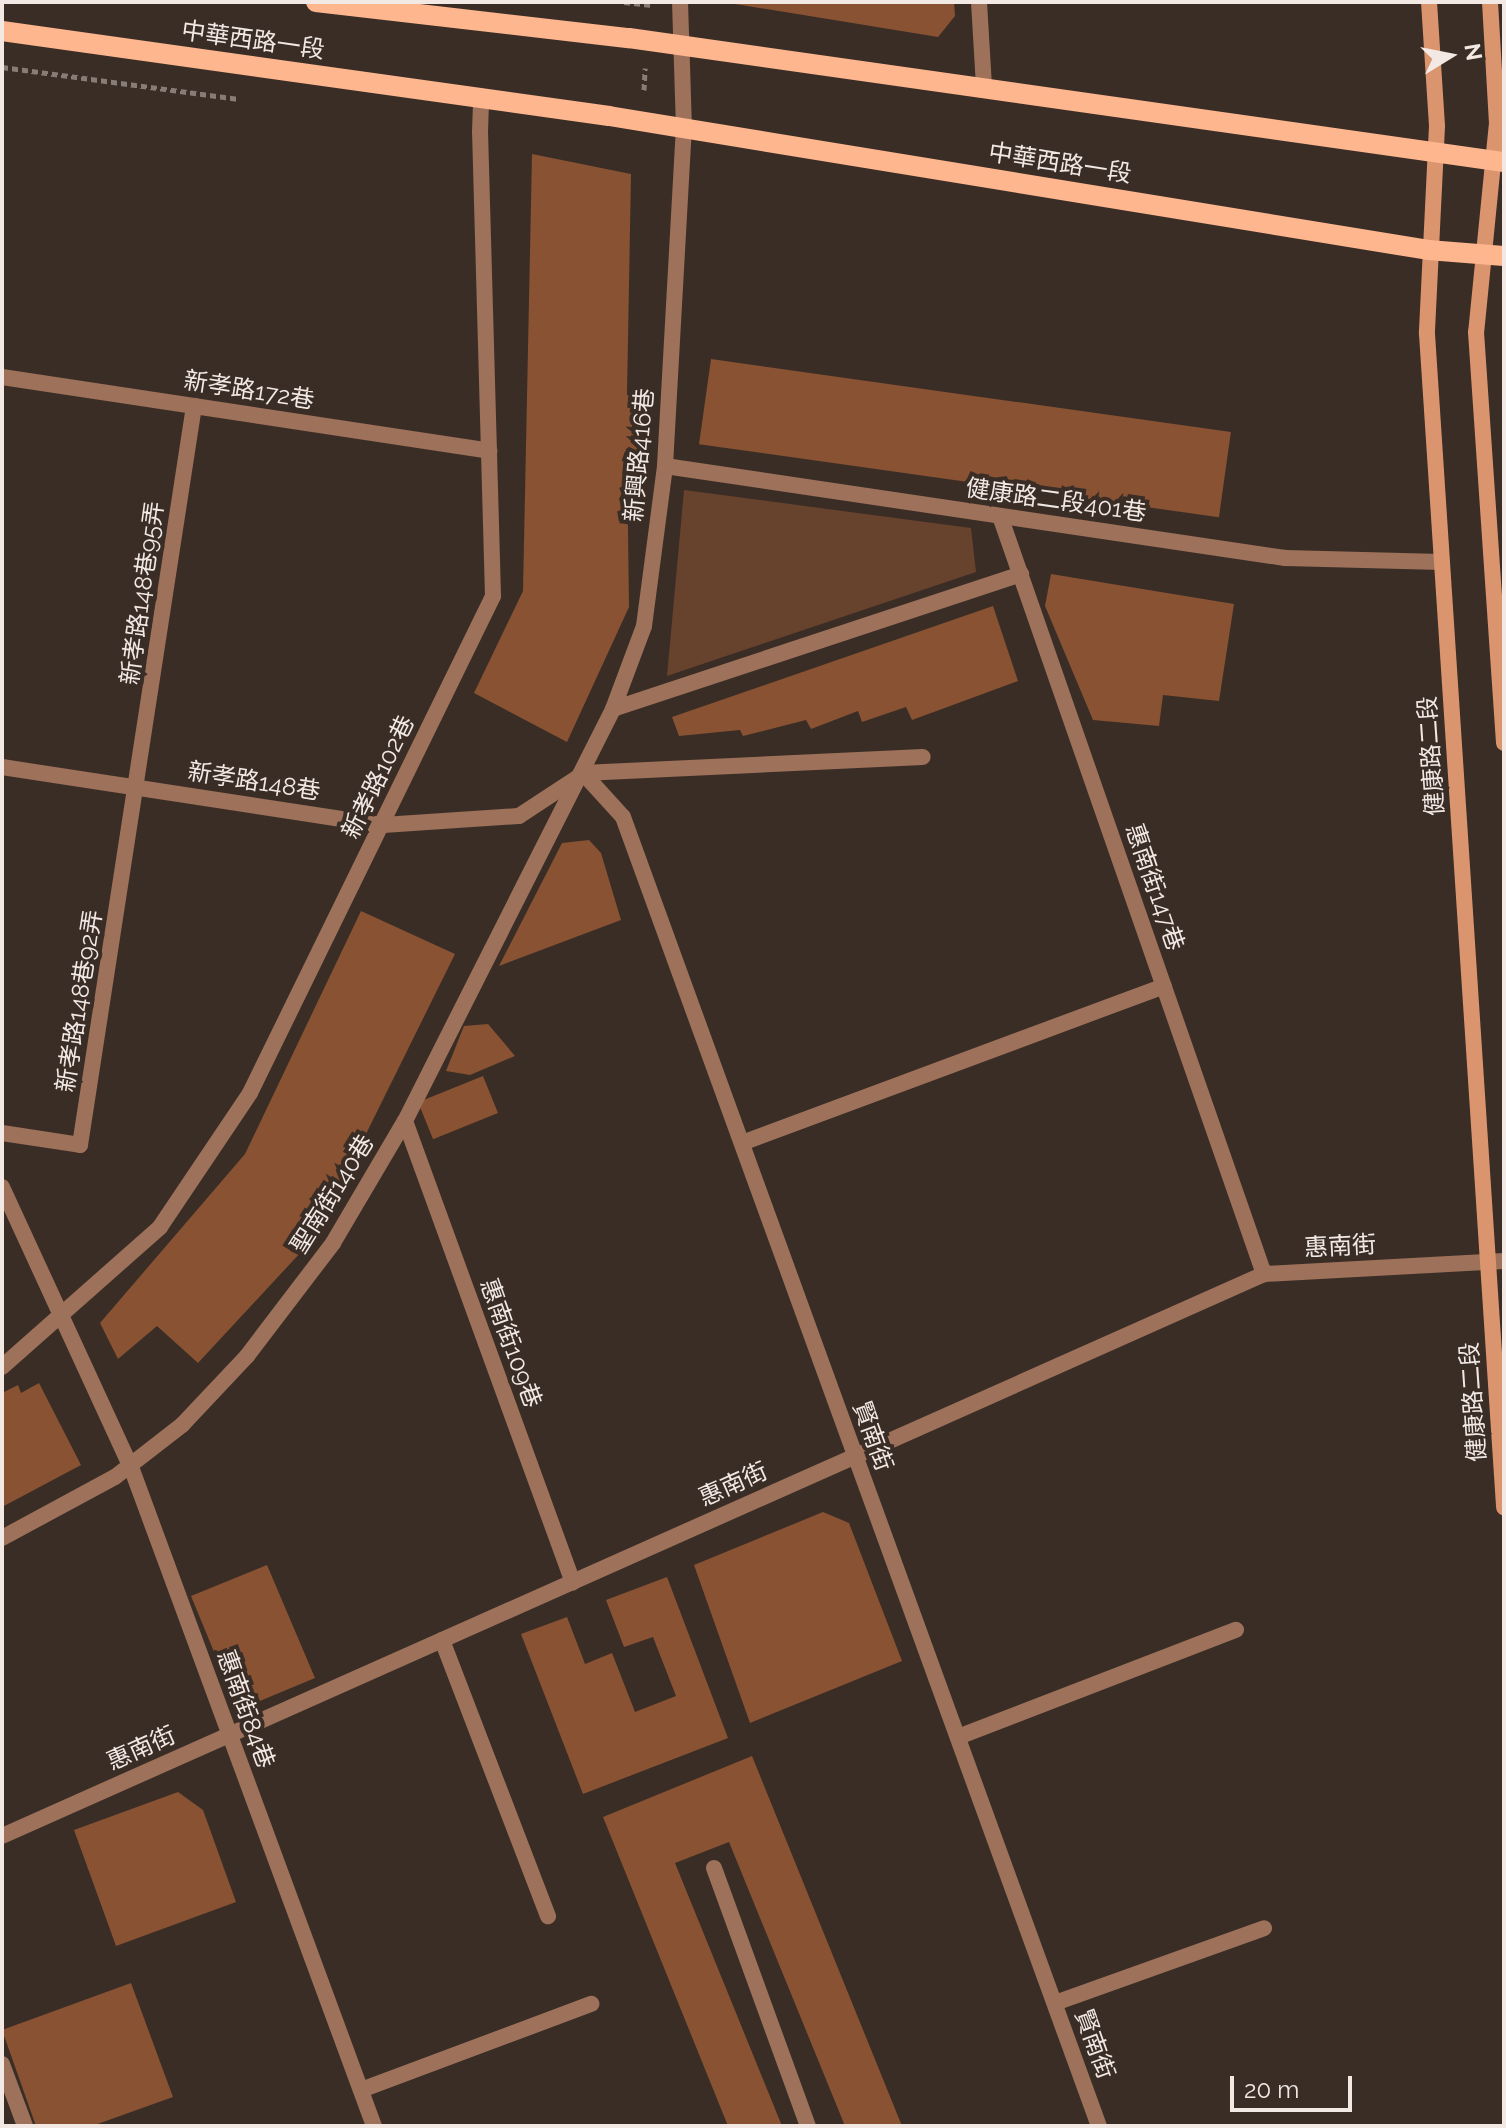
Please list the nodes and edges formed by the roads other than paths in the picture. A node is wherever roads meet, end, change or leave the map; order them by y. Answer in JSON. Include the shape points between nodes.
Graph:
{"nodes":[{"id":1,"x":316,"y":2,"type":"edge"},
{"id":2,"x":979,"y":2,"type":"edge"},
{"id":3,"x":1429,"y":2,"type":"edge"},
{"id":4,"x":1490,"y":2,"type":"edge"},
{"id":5,"x":675,"y":5,"type":"edge"},
{"id":6,"x":2,"y":31,"type":"edge"},
{"id":7,"x":681,"y":46,"type":"junction"},
{"id":8,"x":984,"y":86,"type":"junction"},
{"id":9,"x":488,"y":99,"type":"junction"},
{"id":10,"x":684,"y":129,"type":"junction"},
{"id":11,"x":1436,"y":154,"type":"junction"},
{"id":12,"x":1498,"y":161,"type":"edge"},
{"id":13,"x":1428,"y":250,"type":"junction"},
{"id":14,"x":1481,"y":254,"type":"junction"},
{"id":15,"x":1504,"y":256,"type":"edge"},
{"id":16,"x":2,"y":377,"type":"edge"},
{"id":17,"x":194,"y":406,"type":"junction"},
{"id":18,"x":489,"y":451,"type":"junction"},
{"id":19,"x":665,"y":466,"type":"junction"},
{"id":20,"x":1000,"y":516,"type":"junction"},
{"id":21,"x":1442,"y":562,"type":"junction"},
{"id":22,"x":1021,"y":574,"type":"junction"},
{"id":23,"x":613,"y":709,"type":"junction"},
{"id":24,"x":1504,"y":743,"type":"edge"},
{"id":25,"x":923,"y":757,"type":"dead end"},
{"id":26,"x":2,"y":767,"type":"edge"},
{"id":27,"x":583,"y":773,"type":"junction"},
{"id":28,"x":137,"y":788,"type":"junction"},
{"id":29,"x":383,"y":825,"type":"junction"},
{"id":30,"x":1164,"y":986,"type":"junction"},
{"id":31,"x":405,"y":1121,"type":"junction"},
{"id":32,"x":2,"y":1133,"type":"edge"},
{"id":33,"x":742,"y":1143,"type":"junction"},
{"id":34,"x":2,"y":1187,"type":"edge"},
{"id":35,"x":1496,"y":1261,"type":"edge"},
{"id":36,"x":1264,"y":1274,"type":"junction"},
{"id":37,"x":61,"y":1315,"type":"junction"},
{"id":38,"x":2,"y":1367,"type":"edge"},
{"id":39,"x":855,"y":1456,"type":"junction"},
{"id":40,"x":131,"y":1467,"type":"junction"},
{"id":41,"x":1504,"y":1507,"type":"edge"},
{"id":42,"x":2,"y":1538,"type":"edge"},
{"id":43,"x":573,"y":1582,"type":"junction"},
{"id":44,"x":1236,"y":1630,"type":"dead end"},
{"id":45,"x":442,"y":1640,"type":"junction"},
{"id":46,"x":230,"y":1734,"type":"junction"},
{"id":47,"x":958,"y":1737,"type":"junction"},
{"id":48,"x":2,"y":1836,"type":"edge"},
{"id":49,"x":714,"y":1868,"type":"dead end"},
{"id":50,"x":548,"y":1916,"type":"dead end"},
{"id":51,"x":1264,"y":1928,"type":"dead end"},
{"id":52,"x":1055,"y":2003,"type":"junction"},
{"id":53,"x":591,"y":2004,"type":"dead end"},
{"id":54,"x":2,"y":2064,"type":"edge"},
{"id":55,"x":361,"y":2090,"type":"junction"},
{"id":56,"x":25,"y":2126,"type":"edge"},
{"id":57,"x":374,"y":2126,"type":"edge"},
{"id":58,"x":808,"y":2126,"type":"edge"},
{"id":59,"x":1099,"y":2126,"type":"edge"}],
"edges":[{"from":1,"to":7,"type":"main road","name":"中華西路一段"},
{"from":2,"to":8,"type":"street"},
{"from":3,"to":11,"type":"street","name":"健康路二段"},
{"from":4,"to":12,"type":"street"},
{"from":5,"to":7,"type":"street","name":"新興路416巷"},
{"from":6,"to":9,"type":"main road","name":"中華西路一段"},
{"from":7,"to":8,"type":"main road"},
{"from":7,"to":10,"type":"street","name":"新興路416巷"},
{"from":8,"to":11,"type":"main road"},
{"from":9,"to":10,"type":"main road","name":"中華西路一段"},
{"from":9,"to":18,"type":"street","name":"新孝路102巷","via":[[480,132]]},
{"from":10,"to":13,"type":"main road","name":"中華西路一段"},
{"from":10,"to":19,"type":"street","name":"新興路416巷"},
{"from":11,"to":12,"type":"main road"},
{"from":11,"to":13,"type":"street","name":"健康路二段"},
{"from":12,"to":14,"type":"street"},
{"from":13,"to":14,"type":"main road","name":"中華西路一段"},
{"from":13,"to":21,"type":"street","name":"健康路二段","via":[[1427,334]]},
{"from":14,"to":15,"type":"main road","name":"中華西路一段"},
{"from":14,"to":24,"type":"street","via":[[1476,332]]},
{"from":16,"to":17,"type":"street","name":"新孝路172巷"},
{"from":17,"to":18,"type":"street","name":"新孝路172巷"},
{"from":17,"to":28,"type":"street","name":"新孝路148巷95弄"},
{"from":18,"to":29,"type":"street","name":"新孝路102巷","via":[[493,596]]},
{"from":19,"to":20,"type":"street","name":"健康路二段401巷"},
{"from":19,"to":23,"type":"street","name":"新興路416巷","via":[[644,626]]},
{"from":20,"to":21,"type":"street","name":"健康路二段401巷","via":[[1285,558]]},
{"from":20,"to":22,"type":"street","name":"惠南街147巷"},
{"from":21,"to":35,"type":"street","name":"健康路二段"},
{"from":22,"to":23,"type":"street"},
{"from":22,"to":30,"type":"street","name":"惠南街147巷"},
{"from":23,"to":27,"type":"street","name":"新興路416巷"},
{"from":25,"to":27,"type":"street"},
{"from":26,"to":28,"type":"street","name":"新孝路148巷"},
{"from":27,"to":29,"type":"street","name":"新孝路148巷","via":[[519,816]]},
{"from":27,"to":31,"type":"street","name":"聖南街140巷"},
{"from":27,"to":33,"type":"street","name":"賢南街","via":[[623,817]]},
{"from":28,"to":29,"type":"street","name":"新孝路148巷"},
{"from":28,"to":32,"type":"street","name":"新孝路148巷92弄","via":[[80,1145]]},
{"from":29,"to":37,"type":"street","name":"新孝路102巷","via":[[311,960],[250,1093],[160,1227]]},
{"from":30,"to":33,"type":"street"},
{"from":30,"to":36,"type":"street","name":"惠南街147巷"},
{"from":31,"to":40,"type":"street","name":"聖南街140巷","via":[[333,1243],[247,1356],[182,1425]]},
{"from":31,"to":43,"type":"street","name":"惠南街109巷"},
{"from":33,"to":39,"type":"street","name":"賢南街"},
{"from":34,"to":37,"type":"street","name":"惠南街84巷"},
{"from":35,"to":36,"type":"street","name":"惠南街"},
{"from":35,"to":41,"type":"street","name":"健康路二段"},
{"from":36,"to":39,"type":"street","name":"惠南街"},
{"from":37,"to":38,"type":"street","name":"新孝路102巷"},
{"from":37,"to":40,"type":"street","name":"惠南街84巷"},
{"from":39,"to":43,"type":"street","name":"惠南街"},
{"from":39,"to":47,"type":"street","name":"賢南街"},
{"from":40,"to":42,"type":"street","name":"聖南街140巷"},
{"from":40,"to":46,"type":"street","name":"惠南街84巷"},
{"from":43,"to":45,"type":"street","name":"惠南街"},
{"from":44,"to":47,"type":"street"},
{"from":45,"to":46,"type":"street","name":"惠南街"},
{"from":45,"to":50,"type":"street"},
{"from":46,"to":48,"type":"street","name":"惠南街"},
{"from":46,"to":55,"type":"street","name":"惠南街84巷"},
{"from":47,"to":52,"type":"street","name":"賢南街"},
{"from":49,"to":58,"type":"street"},
{"from":51,"to":52,"type":"street"},
{"from":52,"to":59,"type":"street","name":"賢南街"},
{"from":53,"to":55,"type":"street"},
{"from":54,"to":56,"type":"street"},
{"from":55,"to":57,"type":"street","name":"惠南街84巷"}]}
